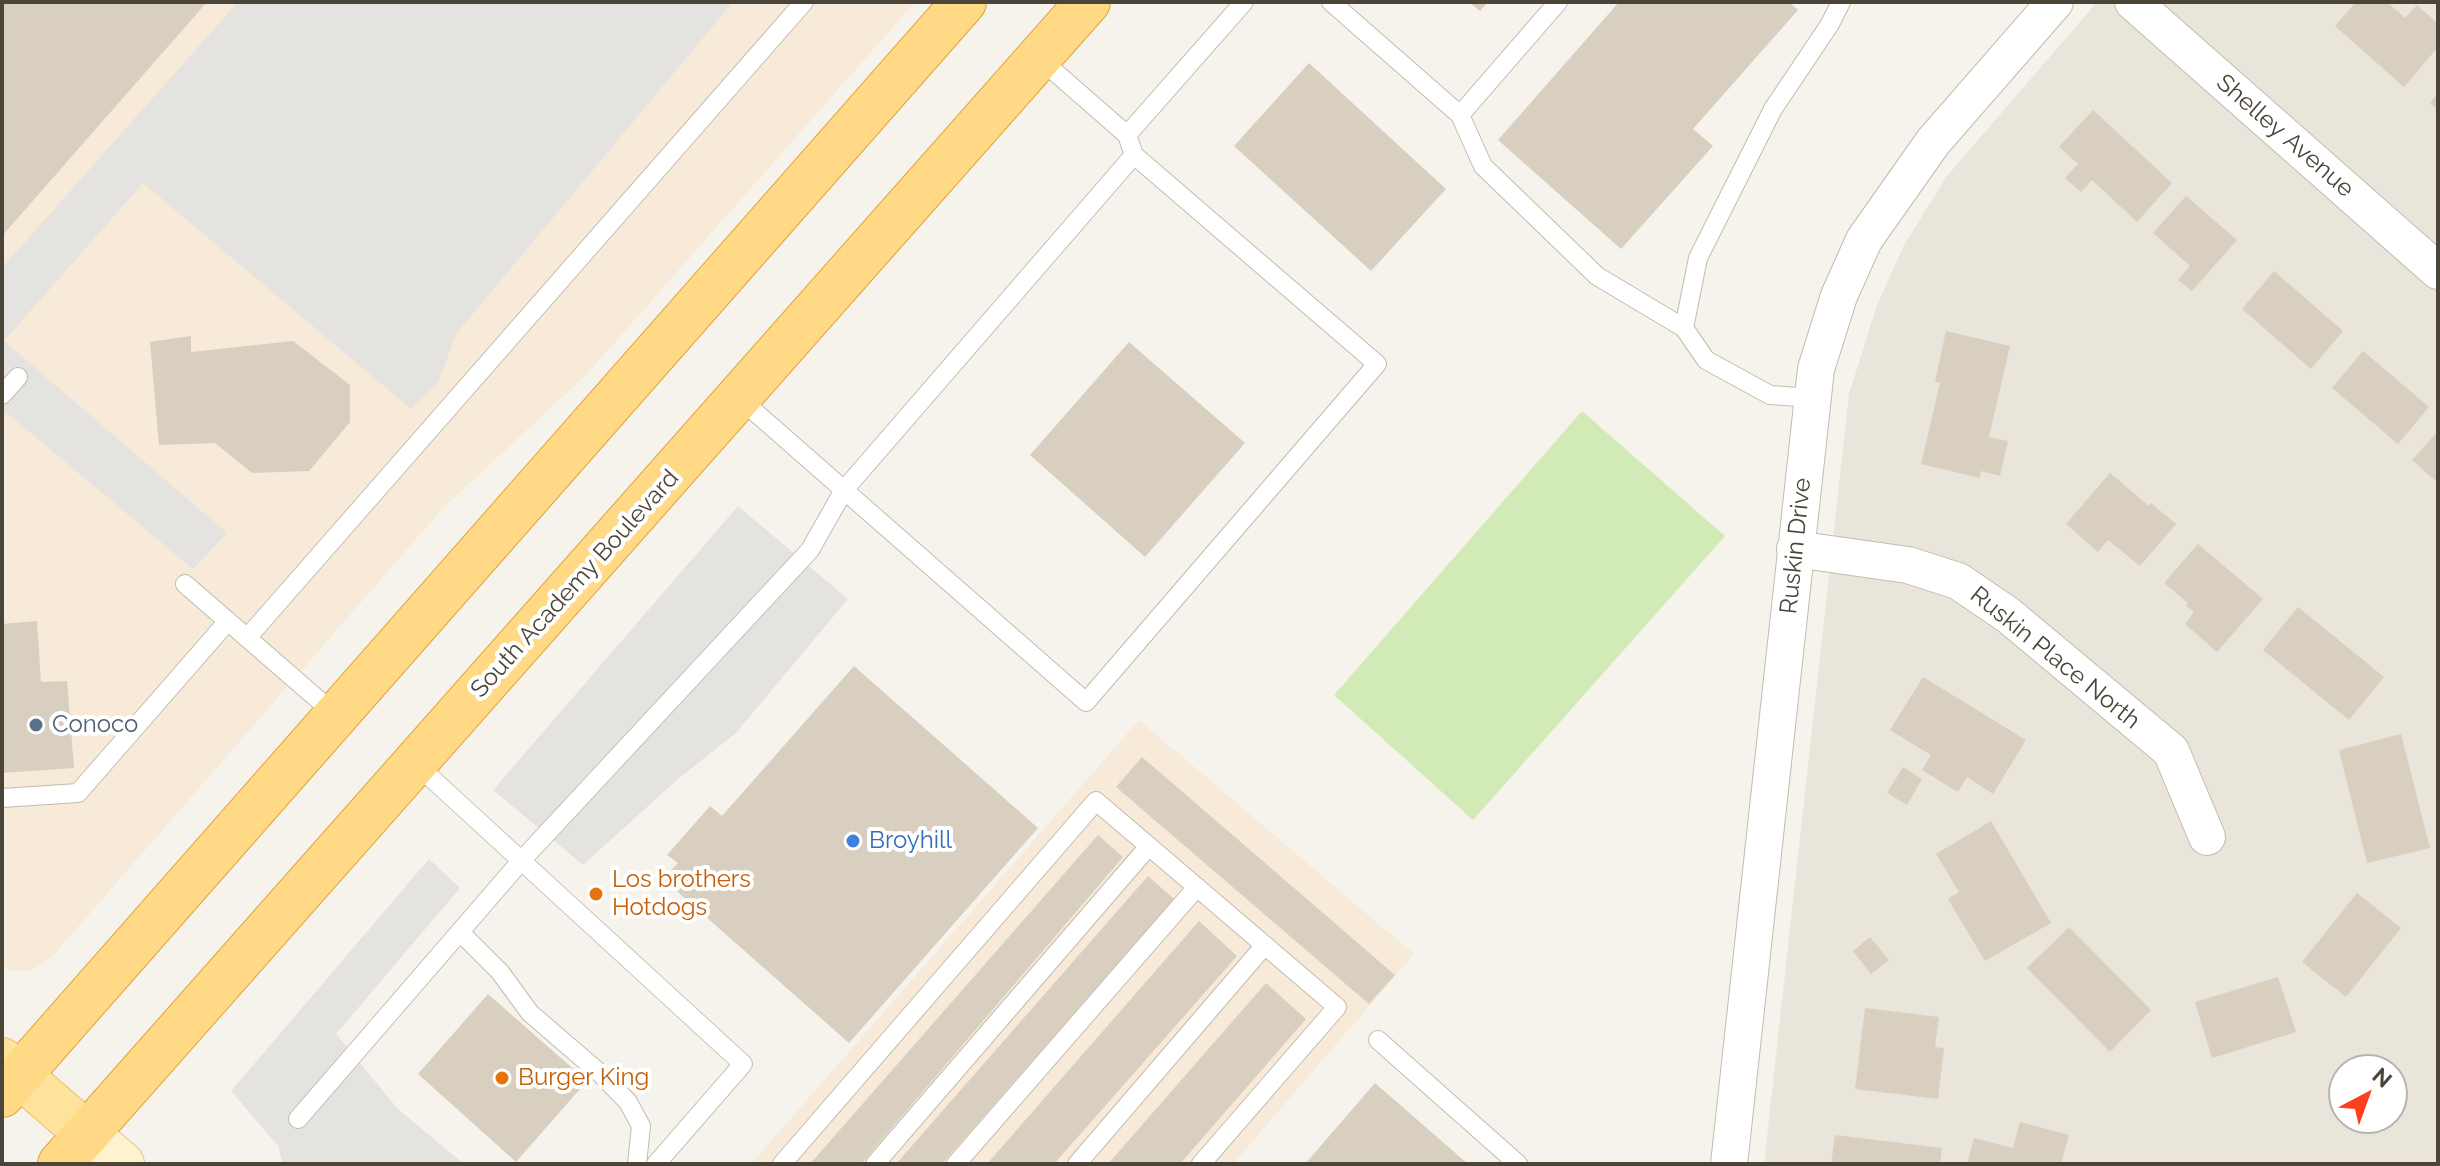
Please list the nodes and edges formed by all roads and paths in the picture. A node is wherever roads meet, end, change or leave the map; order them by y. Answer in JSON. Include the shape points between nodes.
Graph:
{"nodes":[{"id":1,"x":804,"y":2,"type":"edge"},
{"id":2,"x":964,"y":2,"type":"edge"},
{"id":3,"x":1088,"y":2,"type":"edge"},
{"id":4,"x":1244,"y":2,"type":"edge"},
{"id":5,"x":1331,"y":2,"type":"edge"},
{"id":6,"x":1558,"y":2,"type":"edge"},
{"id":7,"x":1841,"y":2,"type":"edge"},
{"id":8,"x":2055,"y":2,"type":"edge"},
{"id":9,"x":2133,"y":2,"type":"edge"},
{"id":10,"x":1039,"y":58,"type":"junction"},
{"id":11,"x":1460,"y":115,"type":"junction"},
{"id":12,"x":1127,"y":135,"type":"junction"},
{"id":13,"x":1134,"y":155,"type":"junction"},
{"id":14,"x":2438,"y":271,"type":"edge"},
{"id":15,"x":1684,"y":328,"type":"junction"},
{"id":16,"x":18,"y":377,"type":"dead end"},
{"id":17,"x":2,"y":395,"type":"edge"},
{"id":18,"x":739,"y":398,"type":"junction"},
{"id":19,"x":1813,"y":398,"type":"junction"},
{"id":20,"x":844,"y":490,"type":"junction"},
{"id":21,"x":1795,"y":549,"type":"junction"},
{"id":22,"x":185,"y":584,"type":"dead end"},
{"id":23,"x":228,"y":621,"type":"junction"},
{"id":24,"x":247,"y":638,"type":"junction"},
{"id":25,"x":336,"y":715,"type":"junction"},
{"id":26,"x":416,"y":764,"type":"junction"},
{"id":27,"x":2,"y":798,"type":"edge"},
{"id":28,"x":2207,"y":837,"type":"dead end"},
{"id":29,"x":1149,"y":846,"type":"junction"},
{"id":30,"x":521,"y":861,"type":"junction"},
{"id":31,"x":1197,"y":887,"type":"junction"},
{"id":32,"x":460,"y":932,"type":"junction"},
{"id":33,"x":1265,"y":945,"type":"junction"},
{"id":34,"x":1378,"y":1040,"type":"dead end"},
{"id":35,"x":8,"y":1077,"type":"edge"},
{"id":36,"x":298,"y":1119,"type":"dead end"},
{"id":37,"x":73,"y":1148,"type":"edge"},
{"id":38,"x":122,"y":1164,"type":"edge"},
{"id":39,"x":637,"y":1164,"type":"edge"},
{"id":40,"x":656,"y":1164,"type":"edge"},
{"id":41,"x":782,"y":1164,"type":"edge"},
{"id":42,"x":875,"y":1164,"type":"edge"},
{"id":43,"x":956,"y":1164,"type":"edge"},
{"id":44,"x":1077,"y":1164,"type":"edge"},
{"id":45,"x":1201,"y":1164,"type":"edge"},
{"id":46,"x":1518,"y":1164,"type":"edge"},
{"id":47,"x":1729,"y":1164,"type":"edge"}],
"edges":[{"from":1,"to":24,"type":"lane"},
{"from":2,"to":25,"type":"highway"},
{"from":3,"to":10,"type":"highway","name":"South Academy Boulevard"},
{"from":4,"to":12,"type":"lane"},
{"from":5,"to":11,"type":"lane"},
{"from":6,"to":11,"type":"lane"},
{"from":7,"to":15,"type":"lane","via":[[1773,109],[1698,258]]},
{"from":8,"to":19,"type":"street","name":"Ruskin Drive","via":[[1933,142],[1864,240],[1839,296],[1816,369]]},
{"from":9,"to":14,"type":"street","name":"Shelley Avenue"},
{"from":10,"to":12,"type":"lane"},
{"from":10,"to":18,"type":"highway","name":"South Academy Boulevard"},
{"from":11,"to":15,"type":"lane","via":[[1483,166],[1597,276]]},
{"from":12,"to":13,"type":"lane"},
{"from":13,"to":20,"type":"lane"},
{"from":13,"to":20,"type":"lane","via":[[1377,364],[1107,678],[1086,702]]},
{"from":15,"to":19,"type":"lane","via":[[1706,360],[1770,395]]},
{"from":16,"to":17,"type":"lane"},
{"from":18,"to":20,"type":"lane"},
{"from":18,"to":26,"type":"highway","name":"South Academy Boulevard"},
{"from":19,"to":21,"type":"street","name":"Ruskin Drive"},
{"from":20,"to":30,"type":"lane","via":[[810,550]]},
{"from":21,"to":28,"type":"street","name":"Ruskin Place North","via":[[1908,565],[1958,581],[2008,615],[2171,751]]},
{"from":21,"to":47,"type":"street","name":"Ruskin Drive"},
{"from":22,"to":23,"type":"lane"},
{"from":23,"to":24,"type":"lane"},
{"from":23,"to":27,"type":"lane","via":[[78,793]]},
{"from":24,"to":25,"type":"lane"},
{"from":25,"to":35,"type":"highway"},
{"from":26,"to":30,"type":"lane"},
{"from":26,"to":37,"type":"highway","name":"South Academy Boulevard"},
{"from":29,"to":31,"type":"lane"},
{"from":29,"to":41,"type":"lane","via":[[1096,801]]},
{"from":29,"to":42,"type":"lane"},
{"from":30,"to":32,"type":"lane"},
{"from":30,"to":40,"type":"lane","via":[[743,1064]]},
{"from":31,"to":33,"type":"lane"},
{"from":31,"to":43,"type":"lane"},
{"from":32,"to":36,"type":"lane"},
{"from":32,"to":39,"type":"lane","via":[[500,972],[530,1013],[628,1102],[641,1126]]},
{"from":33,"to":44,"type":"lane"},
{"from":33,"to":45,"type":"lane","via":[[1337,1007]]},
{"from":34,"to":46,"type":"lane"},
{"from":35,"to":37,"type":"main road"},
{"from":37,"to":38,"type":"main road"}]}
